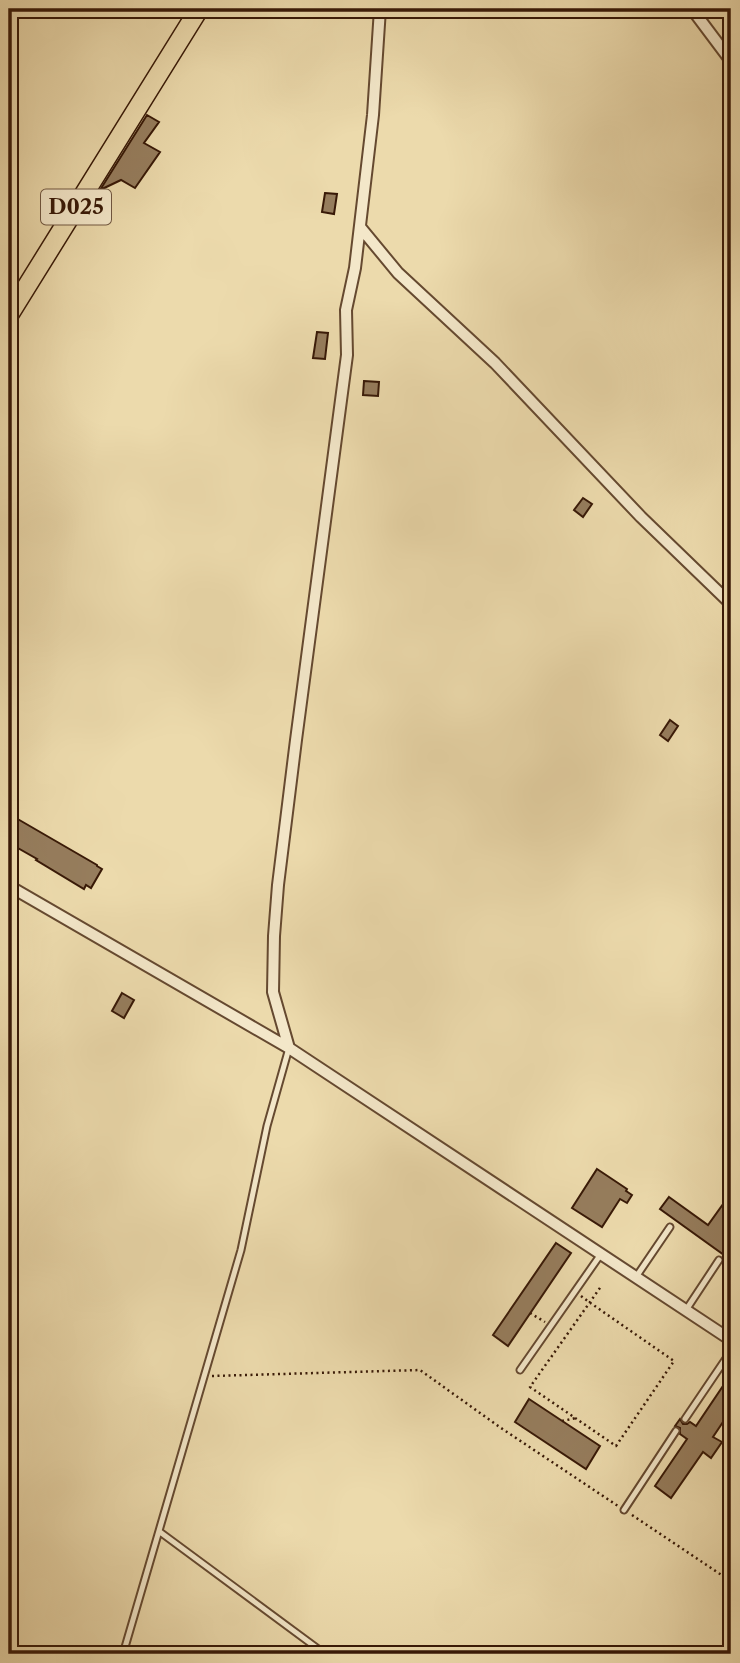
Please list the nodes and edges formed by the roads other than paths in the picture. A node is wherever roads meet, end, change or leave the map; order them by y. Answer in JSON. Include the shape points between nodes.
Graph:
{"nodes":[{"id":1,"x":199,"y":9,"type":"edge"},
{"id":2,"x":380,"y":9,"type":"edge"},
{"id":3,"x":717,"y":9,"type":"edge"},
{"id":4,"x":695,"y":12,"type":"edge"},
{"id":5,"x":731,"y":61,"type":"edge"},
{"id":6,"x":360,"y":226,"type":"junction"},
{"id":7,"x":30,"y":282,"type":"junction"},
{"id":8,"x":9,"y":291,"type":"edge"},
{"id":9,"x":9,"y":315,"type":"edge"},
{"id":10,"x":731,"y":604,"type":"edge"},
{"id":11,"x":9,"y":886,"type":"edge"},
{"id":12,"x":289,"y":1048,"type":"junction"},
{"id":13,"x":670,"y":1227,"type":"dead end"},
{"id":14,"x":601,"y":1254,"type":"junction"},
{"id":15,"x":719,"y":1260,"type":"dead end"},
{"id":16,"x":636,"y":1276,"type":"junction"},
{"id":17,"x":686,"y":1310,"type":"junction"},
{"id":18,"x":730,"y":1337,"type":"edge"},
{"id":19,"x":731,"y":1351,"type":"edge"},
{"id":20,"x":520,"y":1370,"type":"dead end"},
{"id":21,"x":685,"y":1419,"type":"dead end"},
{"id":22,"x":676,"y":1431,"type":"dead end"},
{"id":23,"x":624,"y":1510,"type":"road end"},
{"id":24,"x":160,"y":1532,"type":"junction"},
{"id":25,"x":123,"y":1654,"type":"edge"},
{"id":26,"x":326,"y":1654,"type":"edge"}],
"edges":[{"from":1,"to":7,"type":"highway","number":"D025"},
{"from":2,"to":6,"type":"street"},
{"from":3,"to":4,"type":"lane"},
{"from":4,"to":5,"type":"street"},
{"from":6,"to":10,"type":"street","via":[[398,273],[495,363]]},
{"from":6,"to":12,"type":"street","via":[[346,310],[347,355],[275,923],[273,992]]},
{"from":7,"to":8,"type":"highway"},
{"from":7,"to":9,"type":"highway","number":"D025"},
{"from":11,"to":12,"type":"street"},
{"from":12,"to":14,"type":"street"},
{"from":12,"to":24,"type":"lane","via":[[241,1250]]},
{"from":13,"to":16,"type":"lane"},
{"from":14,"to":16,"type":"street"},
{"from":14,"to":20,"type":"lane"},
{"from":15,"to":17,"type":"lane"},
{"from":16,"to":17,"type":"street"},
{"from":17,"to":18,"type":"street"},
{"from":19,"to":21,"type":"lane"},
{"from":22,"to":23,"type":"lane"},
{"from":24,"to":25,"type":"lane"},
{"from":24,"to":26,"type":"lane"}]}
